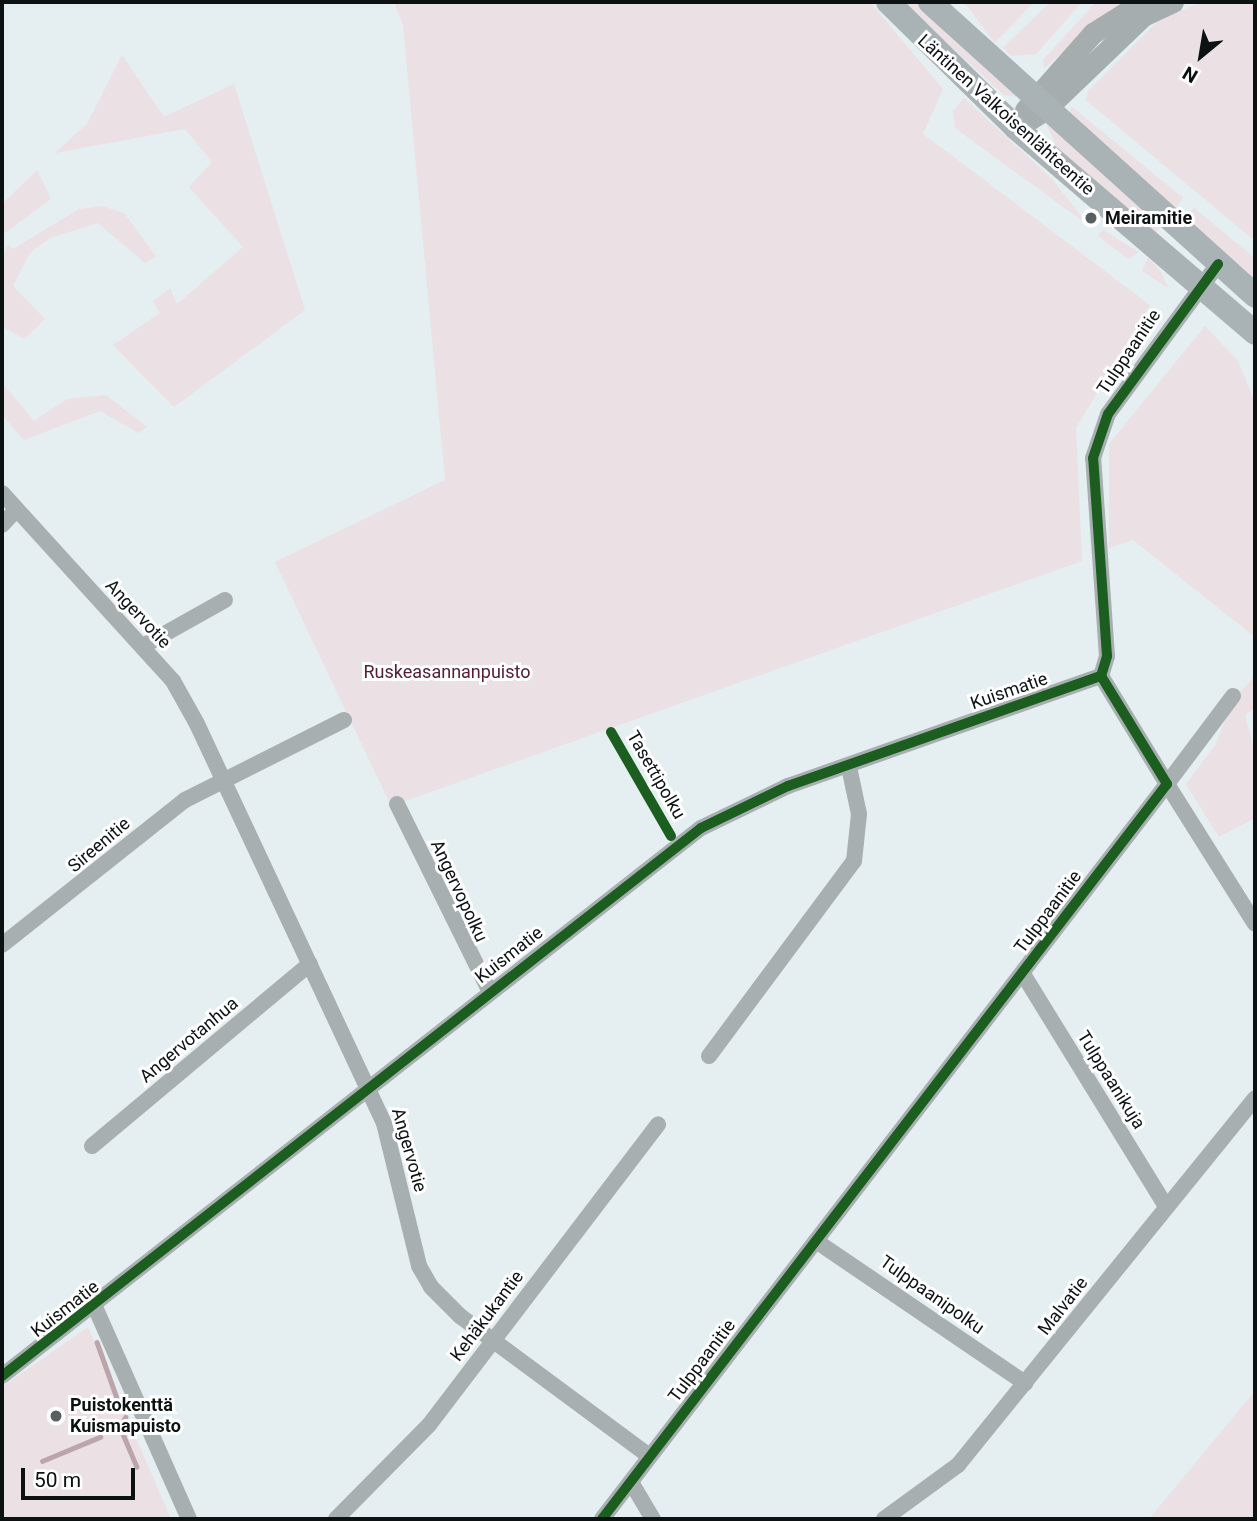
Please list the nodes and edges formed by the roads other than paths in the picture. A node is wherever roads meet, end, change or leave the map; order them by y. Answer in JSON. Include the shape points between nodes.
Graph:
{"nodes":[{"id":1,"x":888,"y":2,"type":"edge"},
{"id":2,"x":930,"y":2,"type":"edge"},
{"id":3,"x":1142,"y":2,"type":"edge"},
{"id":4,"x":1173,"y":2,"type":"edge"},
{"id":5,"x":1038,"y":104,"type":"junction"},
{"id":6,"x":1016,"y":128,"type":"junction"},
{"id":7,"x":1218,"y":264,"type":"junction"},
{"id":8,"x":1199,"y":285,"type":"junction"},
{"id":9,"x":1255,"y":296,"type":"edge"},
{"id":10,"x":1255,"y":333,"type":"edge"},
{"id":11,"x":2,"y":493,"type":"edge"},
{"id":12,"x":16,"y":510,"type":"junction"},
{"id":13,"x":2,"y":525,"type":"edge"},
{"id":14,"x":225,"y":600,"type":"dead end"},
{"id":15,"x":143,"y":646,"type":"junction"},
{"id":16,"x":1101,"y":676,"type":"junction"},
{"id":17,"x":1233,"y":696,"type":"dead end"},
{"id":18,"x":344,"y":720,"type":"dead end"},
{"id":19,"x":849,"y":767,"type":"junction"},
{"id":20,"x":222,"y":777,"type":"junction"},
{"id":21,"x":1167,"y":784,"type":"junction"},
{"id":22,"x":397,"y":804,"type":"dead end"},
{"id":23,"x":1255,"y":924,"type":"edge"},
{"id":24,"x":2,"y":945,"type":"edge"},
{"id":25,"x":310,"y":964,"type":"junction"},
{"id":26,"x":1023,"y":974,"type":"junction"},
{"id":27,"x":490,"y":992,"type":"junction"},
{"id":28,"x":709,"y":1056,"type":"dead end"},
{"id":29,"x":369,"y":1087,"type":"junction"},
{"id":30,"x":1255,"y":1097,"type":"edge"},
{"id":31,"x":658,"y":1124,"type":"dead end"},
{"id":32,"x":92,"y":1146,"type":"dead end"},
{"id":33,"x":1166,"y":1206,"type":"junction"},
{"id":34,"x":816,"y":1241,"type":"junction"},
{"id":35,"x":95,"y":1307,"type":"junction"},
{"id":36,"x":493,"y":1341,"type":"junction"},
{"id":37,"x":2,"y":1376,"type":"edge"},
{"id":38,"x":1025,"y":1382,"type":"junction"},
{"id":39,"x":649,"y":1456,"type":"junction"},
{"id":40,"x":631,"y":1482,"type":"junction"},
{"id":41,"x":189,"y":1519,"type":"edge"},
{"id":42,"x":336,"y":1519,"type":"edge"},
{"id":43,"x":602,"y":1519,"type":"edge"},
{"id":44,"x":653,"y":1519,"type":"edge"},
{"id":45,"x":884,"y":1519,"type":"edge"}],
"edges":[{"from":1,"to":6,"type":"main road","name":"Läntinen Valkoisenlähteentie"},
{"from":2,"to":5,"type":"main road","name":"Läntinen Valkoisenlähteentie"},
{"from":3,"to":5,"type":"main road","via":[[1093,33]]},
{"from":4,"to":5,"type":"main road","via":[[1105,47]]},
{"from":5,"to":6,"type":"main road"},
{"from":5,"to":7,"type":"main road","name":"Läntinen Valkoisenlähteentie"},
{"from":6,"to":8,"type":"main road","name":"Läntinen Valkoisenlähteentie"},
{"from":7,"to":8,"type":"street","name":"Tulppaanitie"},
{"from":7,"to":9,"type":"main road","name":"Läntinen Valkoisenlähteentie"},
{"from":8,"to":10,"type":"main road","name":"Läntinen Valkoisenlähteentie"},
{"from":8,"to":16,"type":"street","name":"Tulppaanitie","via":[[1097,433],[1107,656]]},
{"from":11,"to":12,"type":"street","name":"Angervotie"},
{"from":12,"to":13,"type":"street"},
{"from":12,"to":15,"type":"street","name":"Angervotie"},
{"from":14,"to":15,"type":"street"},
{"from":15,"to":20,"type":"street","name":"Angervotie","via":[[173,681]]},
{"from":16,"to":19,"type":"street","name":"Kuismatie"},
{"from":16,"to":21,"type":"street"},
{"from":17,"to":21,"type":"street","name":"Tulppaanitie"},
{"from":18,"to":20,"type":"street"},
{"from":19,"to":27,"type":"street","name":"Kuismatie","via":[[746,803],[701,828]]},
{"from":19,"to":28,"type":"street","via":[[859,814],[854,861]]},
{"from":20,"to":24,"type":"street","name":"Sireenitie"},
{"from":20,"to":25,"type":"street","name":"Angervotie"},
{"from":21,"to":23,"type":"street"},
{"from":21,"to":26,"type":"street","name":"Tulppaanitie"},
{"from":22,"to":27,"type":"street","name":"Angervopolku"},
{"from":25,"to":29,"type":"street","name":"Angervotie"},
{"from":25,"to":32,"type":"street","name":"Angervotanhua"},
{"from":26,"to":33,"type":"street","name":"Tulppaanikuja"},
{"from":26,"to":34,"type":"street","name":"Tulppaanitie"},
{"from":27,"to":29,"type":"street","name":"Kuismatie"},
{"from":29,"to":35,"type":"street","name":"Kuismatie"},
{"from":29,"to":36,"type":"street","name":"Angervotie","via":[[384,1123],[419,1266],[431,1287]]},
{"from":30,"to":33,"type":"street","name":"Malvatie"},
{"from":31,"to":36,"type":"street","name":"Kehäkukantie"},
{"from":33,"to":38,"type":"street","name":"Malvatie"},
{"from":34,"to":38,"type":"street","name":"Tulppaanipolku"},
{"from":34,"to":39,"type":"street","name":"Tulppaanitie"},
{"from":35,"to":37,"type":"street","name":"Kuismatie"},
{"from":35,"to":41,"type":"street"},
{"from":36,"to":39,"type":"street","name":"Angervotie"},
{"from":36,"to":42,"type":"street","name":"Kehäkukantie","via":[[412,1446]]},
{"from":38,"to":45,"type":"street","name":"Malvatie","via":[[958,1465]]},
{"from":39,"to":40,"type":"street","name":"Tulppaanitie"},
{"from":40,"to":43,"type":"street","name":"Tulppaanitie"},
{"from":40,"to":44,"type":"street"}]}
